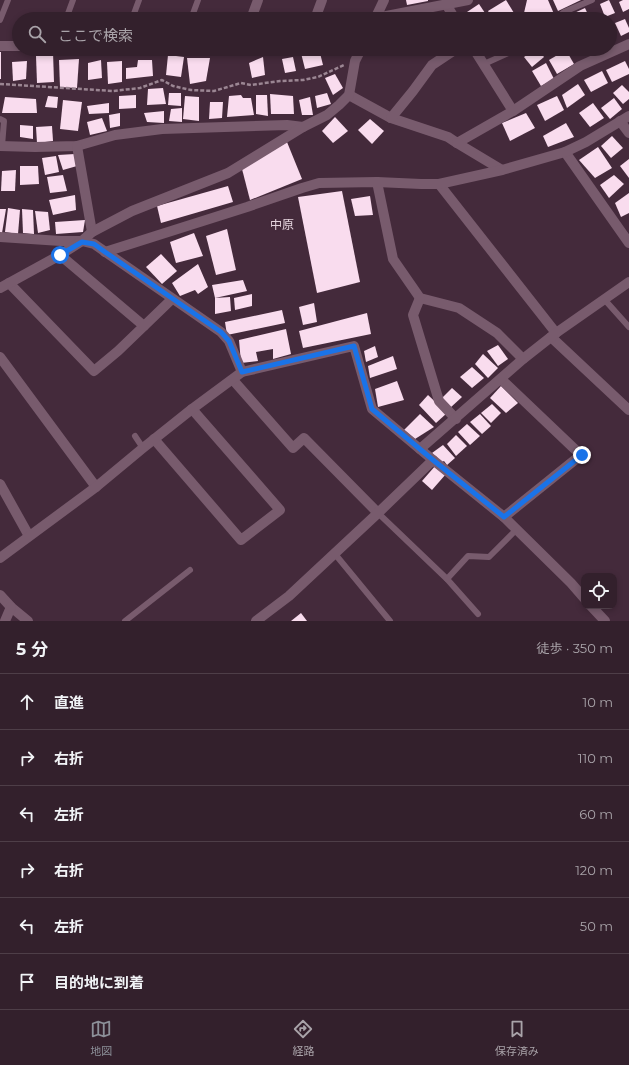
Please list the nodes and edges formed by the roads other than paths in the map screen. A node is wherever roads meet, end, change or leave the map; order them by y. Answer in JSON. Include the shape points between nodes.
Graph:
{"nodes":[{"id":1,"x":8,"y":0,"type":"edge"},
{"id":2,"x":73,"y":0,"type":"edge"},
{"id":3,"x":139,"y":0,"type":"edge"},
{"id":4,"x":198,"y":0,"type":"edge"},
{"id":5,"x":258,"y":0,"type":"edge"},
{"id":6,"x":322,"y":0,"type":"edge"},
{"id":7,"x":384,"y":0,"type":"edge"},
{"id":8,"x":468,"y":0,"type":"edge"},
{"id":9,"x":592,"y":0,"type":"edge"},
{"id":10,"x":446,"y":4,"type":"junction"},
{"id":11,"x":69,"y":12,"type":"edge"},
{"id":12,"x":135,"y":12,"type":"edge"},
{"id":13,"x":194,"y":12,"type":"edge"},
{"id":14,"x":254,"y":12,"type":"edge"},
{"id":15,"x":318,"y":12,"type":"edge"},
{"id":16,"x":378,"y":12,"type":"edge"},
{"id":17,"x":408,"y":12,"type":"edge"},
{"id":18,"x":451,"y":12,"type":"edge"},
{"id":19,"x":564,"y":12,"type":"edge"},
{"id":20,"x":0,"y":20,"type":"edge"},
{"id":21,"x":629,"y":44,"type":"edge"},
{"id":22,"x":0,"y":46,"type":"edge"},
{"id":23,"x":12,"y":46,"type":"edge"},
{"id":24,"x":617,"y":49,"type":"edge"},
{"id":25,"x":358,"y":56,"type":"edge"},
{"id":26,"x":446,"y":56,"type":"edge"},
{"id":27,"x":479,"y":56,"type":"edge"},
{"id":28,"x":502,"y":56,"type":"edge"},
{"id":29,"x":602,"y":56,"type":"edge"},
{"id":30,"x":484,"y":64,"type":"junction"},
{"id":31,"x":349,"y":95,"type":"junction"},
{"id":32,"x":513,"y":111,"type":"junction"},
{"id":33,"x":629,"y":116,"type":"edge"},
{"id":34,"x":391,"y":118,"type":"junction"},
{"id":35,"x":0,"y":119,"type":"edge"},
{"id":36,"x":620,"y":121,"type":"junction"},
{"id":37,"x":303,"y":127,"type":"junction"},
{"id":38,"x":629,"y":133,"type":"edge"},
{"id":39,"x":457,"y":143,"type":"junction"},
{"id":40,"x":1,"y":146,"type":"edge"},
{"id":41,"x":77,"y":146,"type":"junction"},
{"id":42,"x":565,"y":152,"type":"junction"},
{"id":43,"x":502,"y":170,"type":"junction"},
{"id":44,"x":377,"y":182,"type":"junction"},
{"id":45,"x":439,"y":184,"type":"junction"},
{"id":46,"x":92,"y":232,"type":"junction"},
{"id":47,"x":0,"y":237,"type":"edge"},
{"id":48,"x":82,"y":242,"type":"junction"},
{"id":49,"x":629,"y":243,"type":"edge"},
{"id":50,"x":105,"y":252,"type":"junction"},
{"id":51,"x":60,"y":255,"type":"junction"},
{"id":52,"x":629,"y":282,"type":"edge"},
{"id":53,"x":5,"y":285,"type":"edge"},
{"id":54,"x":420,"y":298,"type":"junction"},
{"id":55,"x":172,"y":299,"type":"junction"},
{"id":56,"x":604,"y":299,"type":"junction"},
{"id":57,"x":144,"y":326,"type":"junction"},
{"id":58,"x":629,"y":327,"type":"edge"},
{"id":59,"x":553,"y":335,"type":"junction"},
{"id":60,"x":0,"y":357,"type":"edge"},
{"id":61,"x":523,"y":359,"type":"junction"},
{"id":62,"x":242,"y":372,"type":"junction"},
{"id":63,"x":501,"y":379,"type":"junction"},
{"id":64,"x":233,"y":380,"type":"junction"},
{"id":65,"x":192,"y":409,"type":"junction"},
{"id":66,"x":629,"y":410,"type":"edge"},
{"id":67,"x":456,"y":419,"type":"junction"},
{"id":68,"x":135,"y":436,"type":"dead end"},
{"id":69,"x":154,"y":439,"type":"junction"},
{"id":70,"x":143,"y":448,"type":"junction"},
{"id":71,"x":420,"y":449,"type":"junction"},
{"id":72,"x":433,"y":460,"type":"junction"},
{"id":73,"x":0,"y":484,"type":"edge"},
{"id":74,"x":96,"y":487,"type":"junction"},
{"id":75,"x":378,"y":513,"type":"junction"},
{"id":76,"x":504,"y":517,"type":"junction"},
{"id":77,"x":516,"y":530,"type":"junction"},
{"id":78,"x":29,"y":536,"type":"junction"},
{"id":79,"x":335,"y":554,"type":"junction"},
{"id":80,"x":0,"y":558,"type":"edge"},
{"id":81,"x":190,"y":570,"type":"dead end"},
{"id":82,"x":447,"y":579,"type":"junction"},
{"id":83,"x":0,"y":595,"type":"edge"},
{"id":84,"x":581,"y":595,"type":"edge"},
{"id":85,"x":11,"y":607,"type":"junction"},
{"id":86,"x":595,"y":609,"type":"edge"},
{"id":87,"x":478,"y":614,"type":"dead end"},
{"id":88,"x":5,"y":621,"type":"edge"},
{"id":89,"x":28,"y":621,"type":"edge"},
{"id":90,"x":125,"y":621,"type":"edge"},
{"id":91,"x":256,"y":621,"type":"edge"},
{"id":92,"x":390,"y":621,"type":"edge"},
{"id":93,"x":605,"y":621,"type":"edge"}],
"edges":[{"from":1,"to":20,"type":"lane"},
{"from":2,"to":11,"type":"lane"},
{"from":3,"to":12,"type":"lane"},
{"from":4,"to":13,"type":"lane"},
{"from":5,"to":14,"type":"street"},
{"from":6,"to":15,"type":"street"},
{"from":7,"to":16,"type":"street"},
{"from":8,"to":10,"type":"street"},
{"from":9,"to":19,"type":"lane"},
{"from":10,"to":17,"type":"street"},
{"from":10,"to":18,"type":"street"},
{"from":21,"to":24,"type":"street"},
{"from":22,"to":23,"type":"street"},
{"from":25,"to":31,"type":"street"},
{"from":26,"to":34,"type":"street","via":[[432,65],[414,92]]},
{"from":27,"to":30,"type":"street"},
{"from":28,"to":30,"type":"lane"},
{"from":29,"to":32,"type":"street","via":[[580,66]]},
{"from":30,"to":32,"type":"street"},
{"from":31,"to":34,"type":"street"},
{"from":31,"to":37,"type":"street","via":[[327,115]]},
{"from":32,"to":39,"type":"street"},
{"from":33,"to":36,"type":"street"},
{"from":34,"to":39,"type":"street","via":[[448,137]]},
{"from":35,"to":40,"type":"lane","via":[[4,121]]},
{"from":36,"to":38,"type":"street"},
{"from":36,"to":42,"type":"street"},
{"from":37,"to":41,"type":"street","via":[[287,125],[162,130],[115,135]]},
{"from":37,"to":46,"type":"street","via":[[228,173],[132,211]]},
{"from":39,"to":43,"type":"street"},
{"from":40,"to":41,"type":"street"},
{"from":41,"to":46,"type":"street"},
{"from":42,"to":43,"type":"street"},
{"from":42,"to":49,"type":"street"},
{"from":43,"to":45,"type":"street"},
{"from":44,"to":45,"type":"street"},
{"from":44,"to":50,"type":"street","via":[[319,183]]},
{"from":44,"to":54,"type":"street","via":[[393,259]]},
{"from":45,"to":59,"type":"street"},
{"from":46,"to":48,"type":"street"},
{"from":47,"to":48,"type":"street"},
{"from":48,"to":50,"type":"street","via":[[94,244]]},
{"from":48,"to":51,"type":"street"},
{"from":50,"to":55,"type":"street"},
{"from":51,"to":53,"type":"street"},
{"from":51,"to":57,"type":"street"},
{"from":52,"to":56,"type":"street"},
{"from":53,"to":57,"type":"street","via":[[94,370]]},
{"from":54,"to":61,"type":"street","via":[[459,308],[496,333]]},
{"from":54,"to":67,"type":"street","via":[[413,315],[439,401]]},
{"from":55,"to":57,"type":"street"},
{"from":55,"to":62,"type":"street","via":[[221,332],[229,341]]},
{"from":56,"to":58,"type":"lane"},
{"from":56,"to":59,"type":"street"},
{"from":59,"to":61,"type":"street"},
{"from":59,"to":66,"type":"street"},
{"from":60,"to":74,"type":"street"},
{"from":61,"to":63,"type":"street"},
{"from":62,"to":64,"type":"street"},
{"from":62,"to":71,"type":"street","via":[[354,346],[372,409]]},
{"from":63,"to":67,"type":"street"},
{"from":63,"to":76,"type":"street","via":[[582,455]]},
{"from":64,"to":65,"type":"street"},
{"from":64,"to":75,"type":"street","via":[[293,448],[304,438]]},
{"from":65,"to":69,"type":"street"},
{"from":65,"to":69,"type":"street","via":[[280,510],[241,540]]},
{"from":67,"to":71,"type":"street"},
{"from":68,"to":70,"type":"lane"},
{"from":69,"to":70,"type":"street"},
{"from":70,"to":74,"type":"street"},
{"from":71,"to":72,"type":"street"},
{"from":72,"to":75,"type":"street"},
{"from":72,"to":76,"type":"street"},
{"from":73,"to":78,"type":"street"},
{"from":74,"to":78,"type":"street"},
{"from":75,"to":79,"type":"street"},
{"from":75,"to":82,"type":"lane"},
{"from":76,"to":77,"type":"street"},
{"from":77,"to":82,"type":"lane","via":[[489,557],[468,556]]},
{"from":77,"to":84,"type":"street"},
{"from":78,"to":80,"type":"street"},
{"from":79,"to":91,"type":"street","via":[[289,596]]},
{"from":79,"to":92,"type":"lane"},
{"from":81,"to":90,"type":"lane"},
{"from":82,"to":87,"type":"lane"},
{"from":83,"to":85,"type":"street"},
{"from":85,"to":88,"type":"street"},
{"from":85,"to":89,"type":"street"},
{"from":86,"to":93,"type":"street"}]}
